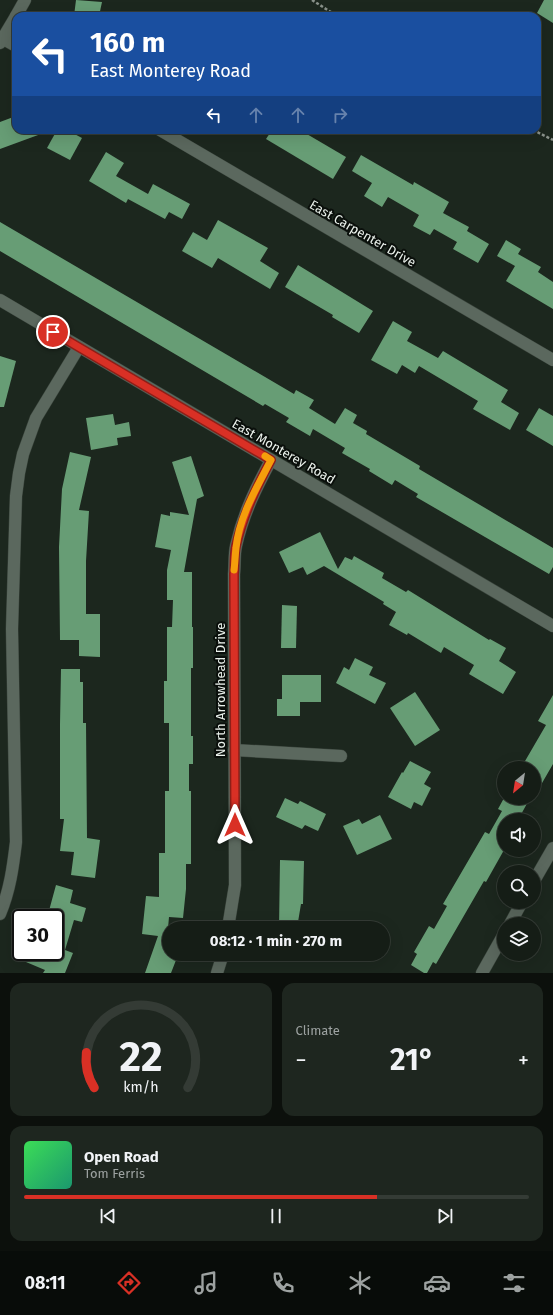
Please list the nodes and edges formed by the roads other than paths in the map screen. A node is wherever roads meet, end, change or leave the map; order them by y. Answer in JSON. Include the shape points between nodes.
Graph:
{"nodes":[{"id":1,"x":26,"y":0,"type":"edge"},
{"id":2,"x":18,"y":12,"type":"edge"},
{"id":3,"x":12,"y":22,"type":"edge"},
{"id":4,"x":1,"y":39,"type":"edge"},
{"id":5,"x":12,"y":44,"type":"edge"},
{"id":6,"x":167,"y":134,"type":"edge"},
{"id":7,"x":0,"y":300,"type":"edge"},
{"id":8,"x":79,"y":347,"type":"junction"},
{"id":9,"x":553,"y":360,"type":"edge"},
{"id":10,"x":271,"y":460,"type":"junction"},
{"id":11,"x":553,"y":626,"type":"edge"},
{"id":12,"x":234,"y":750,"type":"junction"},
{"id":13,"x":340,"y":756,"type":"dead end"},
{"id":14,"x":553,"y":848,"type":"edge"},
{"id":15,"x":541,"y":869,"type":"edge"},
{"id":16,"x":0,"y":914,"type":"edge"},
{"id":17,"x":229,"y":921,"type":"edge"},
{"id":18,"x":497,"y":946,"type":"edge"},
{"id":19,"x":221,"y":961,"type":"edge"},
{"id":20,"x":217,"y":973,"type":"edge"},
{"id":21,"x":482,"y":973,"type":"edge"}],
"edges":[{"from":1,"to":2,"type":"street"},
{"from":3,"to":4,"type":"street"},
{"from":4,"to":5,"type":"street"},
{"from":6,"to":9,"type":"street","name":"East Carpenter Drive"},
{"from":7,"to":8,"type":"street","name":"East Monterey Road"},
{"from":8,"to":10,"type":"street","name":"East Monterey Road"},
{"from":8,"to":16,"type":"street","via":[[36,418],[19,473],[12,629],[16,842],[9,890]]},
{"from":10,"to":11,"type":"street","name":"East Monterey Road"},
{"from":10,"to":12,"type":"street","name":"North Arrowhead Drive","via":[[244,516],[236,547]]},
{"from":12,"to":13,"type":"street"},
{"from":12,"to":17,"type":"street","name":"North Arrowhead Drive","via":[[235,885]]},
{"from":14,"to":15,"type":"street"},
{"from":18,"to":21,"type":"street"},
{"from":19,"to":20,"type":"street"}]}
